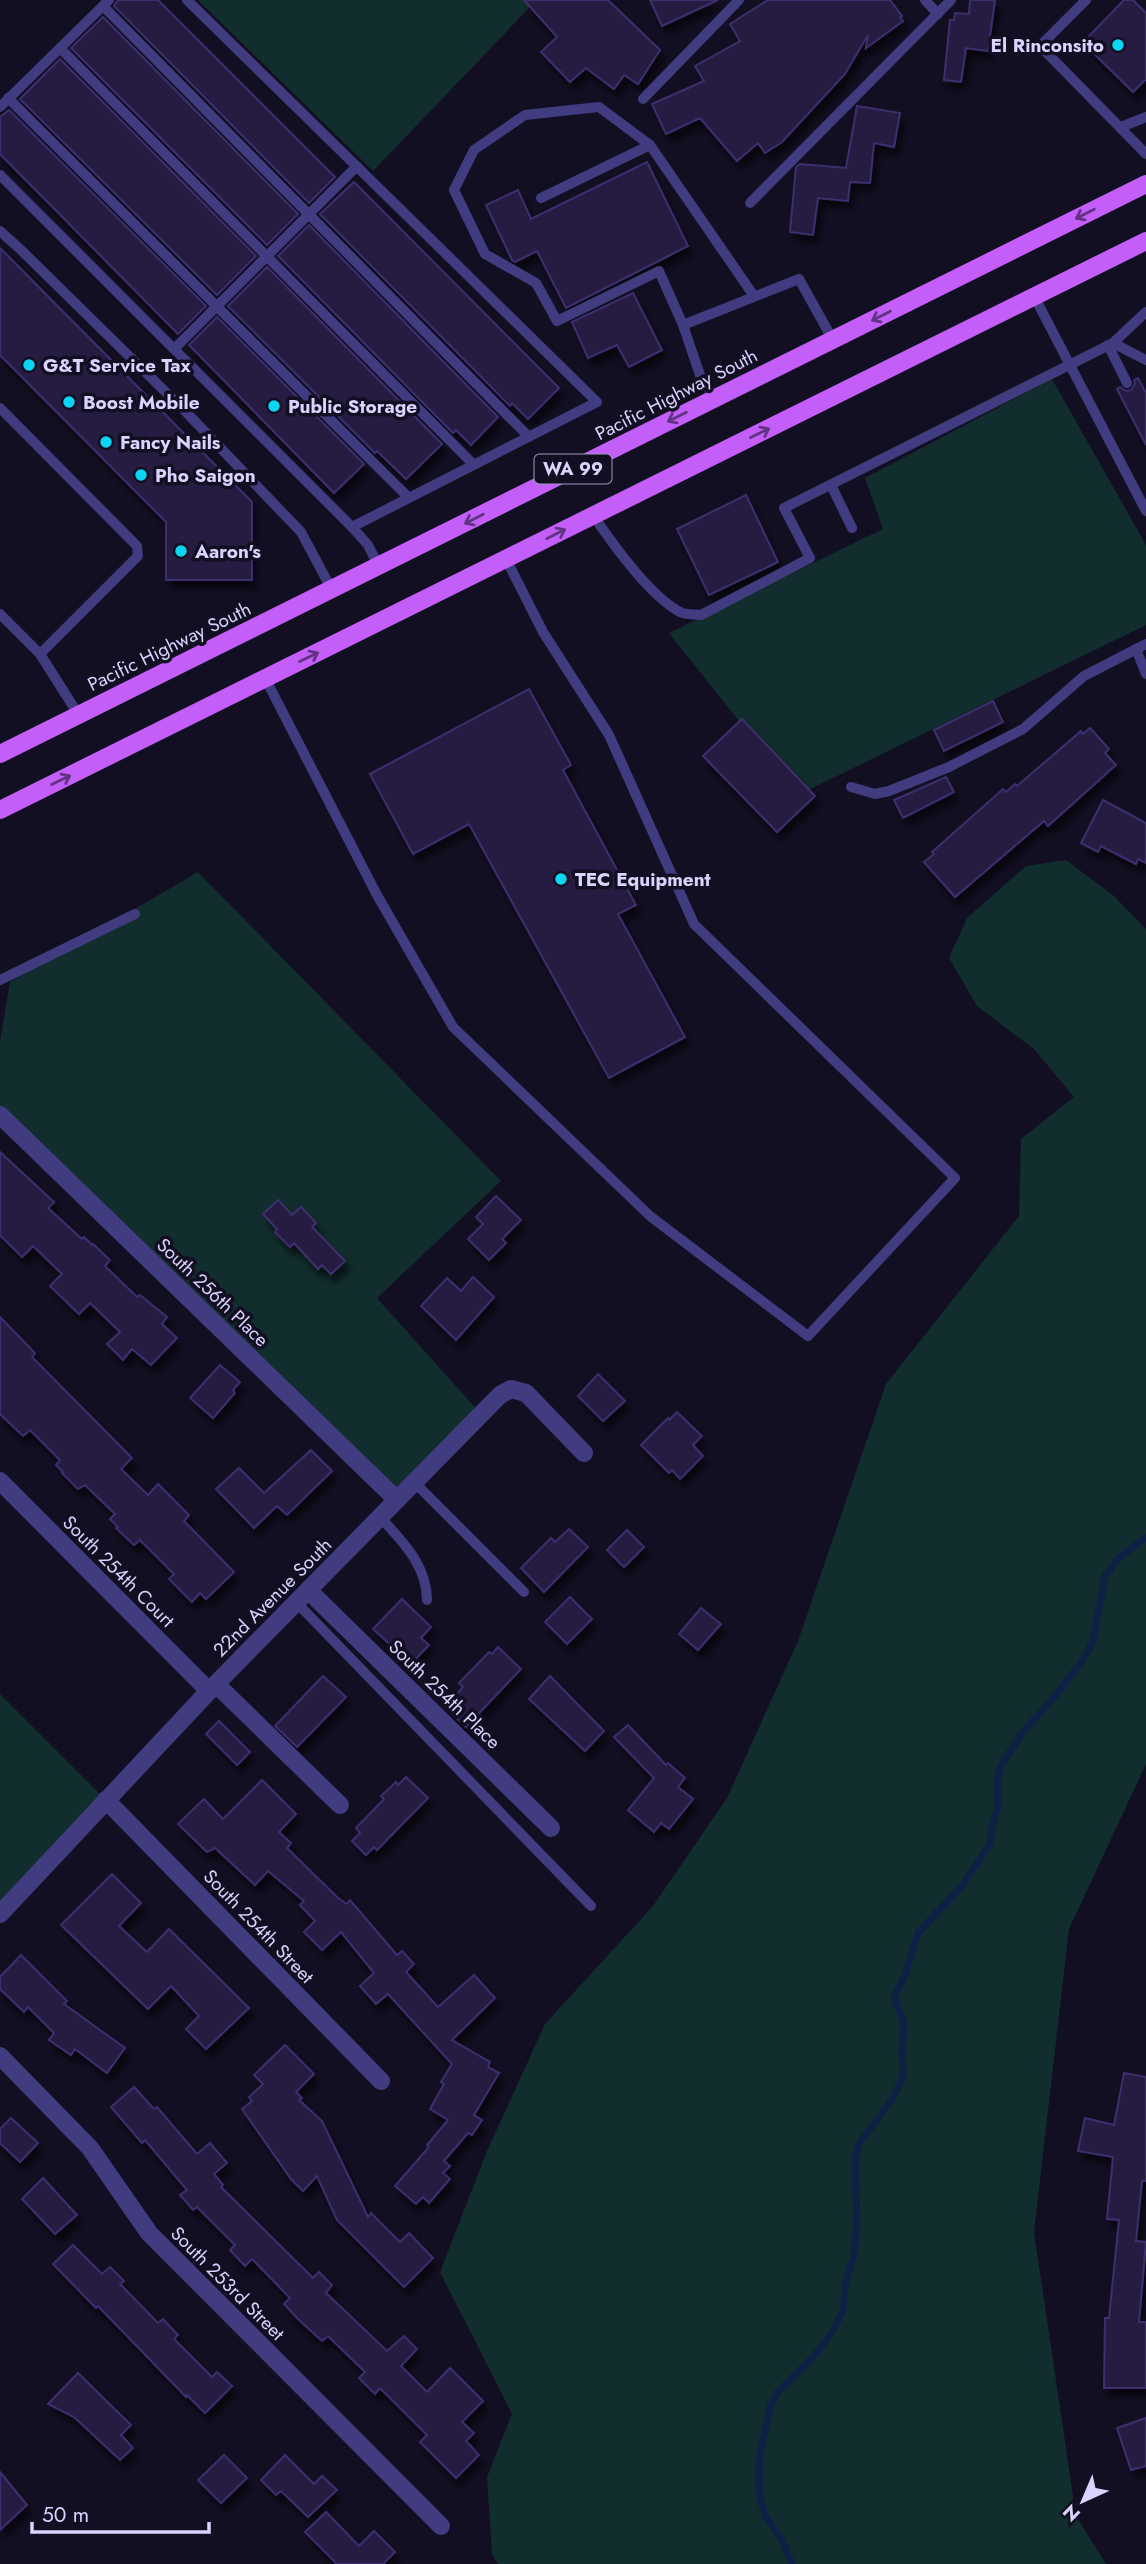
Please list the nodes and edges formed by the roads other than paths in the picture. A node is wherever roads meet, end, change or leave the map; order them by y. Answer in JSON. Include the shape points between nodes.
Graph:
{"nodes":[{"id":1,"x":187,"y":0,"type":"edge"},
{"id":2,"x":738,"y":0,"type":"edge"},
{"id":3,"x":925,"y":0,"type":"edge"},
{"id":4,"x":951,"y":0,"type":"edge"},
{"id":5,"x":1086,"y":0,"type":"edge"},
{"id":6,"x":106,"y":3,"type":"edge"},
{"id":7,"x":938,"y":13,"type":"junction"},
{"id":8,"x":60,"y":48,"type":"junction"},
{"id":9,"x":643,"y":99,"type":"dead end"},
{"id":10,"x":4,"y":102,"type":"edge"},
{"id":11,"x":1146,"y":117,"type":"edge"},
{"id":12,"x":1121,"y":127,"type":"junction"},
{"id":13,"x":650,"y":145,"type":"junction"},
{"id":14,"x":1146,"y":154,"type":"edge"},
{"id":15,"x":357,"y":166,"type":"junction"},
{"id":16,"x":0,"y":175,"type":"edge"},
{"id":17,"x":1146,"y":184,"type":"edge"},
{"id":18,"x":541,"y":198,"type":"dead end"},
{"id":19,"x":750,"y":203,"type":"dead end"},
{"id":20,"x":309,"y":214,"type":"junction"},
{"id":21,"x":0,"y":232,"type":"edge"},
{"id":22,"x":1146,"y":241,"type":"edge"},
{"id":23,"x":267,"y":256,"type":"junction"},
{"id":24,"x":754,"y":296,"type":"junction"},
{"id":25,"x":1034,"y":296,"type":"junction"},
{"id":26,"x":217,"y":306,"type":"junction"},
{"id":27,"x":1146,"y":312,"type":"edge"},
{"id":28,"x":683,"y":325,"type":"junction"},
{"id":29,"x":833,"y":340,"type":"junction"},
{"id":30,"x":1110,"y":344,"type":"junction"},
{"id":31,"x":174,"y":349,"type":"junction"},
{"id":32,"x":1146,"y":360,"type":"edge"},
{"id":33,"x":1070,"y":365,"type":"junction"},
{"id":34,"x":1127,"y":383,"type":"dead end"},
{"id":35,"x":715,"y":398,"type":"junction"},
{"id":36,"x":0,"y":408,"type":"edge"},
{"id":37,"x":529,"y":437,"type":"junction"},
{"id":38,"x":474,"y":465,"type":"junction"},
{"id":39,"x":831,"y":485,"type":"junction"},
{"id":40,"x":409,"y":498,"type":"junction"},
{"id":41,"x":1146,"y":511,"type":"edge"},
{"id":42,"x":593,"y":515,"type":"junction"},
{"id":43,"x":352,"y":527,"type":"junction"},
{"id":44,"x":852,"y":528,"type":"dead end"},
{"id":45,"x":506,"y":559,"type":"junction"},
{"id":46,"x":379,"y":567,"type":"junction"},
{"id":47,"x":331,"y":590,"type":"junction"},
{"id":48,"x":0,"y":614,"type":"edge"},
{"id":49,"x":1141,"y":647,"type":"edge"},
{"id":50,"x":40,"y":654,"type":"junction"},
{"id":51,"x":1146,"y":674,"type":"edge"},
{"id":52,"x":265,"y":678,"type":"junction"},
{"id":53,"x":78,"y":714,"type":"junction"},
{"id":54,"x":0,"y":754,"type":"edge"},
{"id":55,"x":852,"y":787,"type":"dead end"},
{"id":56,"x":0,"y":810,"type":"edge"},
{"id":57,"x":135,"y":914,"type":"dead end"},
{"id":58,"x":0,"y":979,"type":"edge"},
{"id":59,"x":0,"y":1115,"type":"edge"},
{"id":60,"x":584,"y":1454,"type":"dead end"},
{"id":61,"x":0,"y":1480,"type":"edge"},
{"id":62,"x":414,"y":1482,"type":"junction"},
{"id":63,"x":397,"y":1500,"type":"junction"},
{"id":64,"x":380,"y":1517,"type":"junction"},
{"id":65,"x":524,"y":1592,"type":"dead end"},
{"id":66,"x":302,"y":1596,"type":"junction"},
{"id":67,"x":427,"y":1600,"type":"dead end"},
{"id":68,"x":212,"y":1688,"type":"junction"},
{"id":69,"x":106,"y":1800,"type":"junction"},
{"id":70,"x":340,"y":1805,"type":"dead end"},
{"id":71,"x":551,"y":1828,"type":"dead end"},
{"id":72,"x":591,"y":1906,"type":"dead end"},
{"id":73,"x":1,"y":1909,"type":"edge"},
{"id":74,"x":0,"y":2056,"type":"edge"},
{"id":75,"x":381,"y":2081,"type":"dead end"},
{"id":76,"x":441,"y":2526,"type":"dead end"}],
"edges":[{"from":1,"to":15,"type":"lane"},
{"from":2,"to":9,"type":"lane"},
{"from":3,"to":7,"type":"lane"},
{"from":4,"to":7,"type":"lane"},
{"from":5,"to":12,"type":"lane","via":[[1041,46]]},
{"from":6,"to":8,"type":"lane"},
{"from":6,"to":20,"type":"lane"},
{"from":7,"to":19,"type":"lane"},
{"from":8,"to":10,"type":"lane"},
{"from":8,"to":23,"type":"lane"},
{"from":10,"to":26,"type":"lane"},
{"from":11,"to":12,"type":"lane"},
{"from":12,"to":14,"type":"lane"},
{"from":13,"to":18,"type":"lane"},
{"from":13,"to":24,"type":"lane"},
{"from":13,"to":28,"type":"lane","via":[[600,107],[525,115],[474,150],[454,190],[485,254],[536,284],[557,321],[659,271]]},
{"from":15,"to":20,"type":"lane"},
{"from":15,"to":37,"type":"lane","via":[[597,402]]},
{"from":16,"to":31,"type":"lane"},
{"from":17,"to":29,"type":"main road","name":"Pacific Highway South","number":"WA 99","one_way":true},
{"from":20,"to":23,"type":"lane"},
{"from":20,"to":37,"type":"lane"},
{"from":21,"to":47,"type":"lane","via":[[186,412],[301,532]]},
{"from":22,"to":25,"type":"main road","number":"WA 99"},
{"from":23,"to":26,"type":"lane"},
{"from":23,"to":38,"type":"lane"},
{"from":24,"to":28,"type":"lane"},
{"from":24,"to":29,"type":"lane","via":[[799,279]]},
{"from":25,"to":33,"type":"lane"},
{"from":42,"to":25,"type":"main road","number":"WA 99","one_way":true},
{"from":26,"to":31,"type":"lane"},
{"from":26,"to":40,"type":"lane"},
{"from":27,"to":30,"type":"lane"},
{"from":28,"to":35,"type":"lane","via":[[701,378]]},
{"from":29,"to":35,"type":"main road","name":"Pacific Highway South","number":"WA 99"},
{"from":30,"to":32,"type":"lane"},
{"from":30,"to":33,"type":"lane"},
{"from":30,"to":34,"type":"lane"},
{"from":31,"to":43,"type":"lane"},
{"from":33,"to":39,"type":"lane"},
{"from":33,"to":41,"type":"lane"},
{"from":35,"to":46,"type":"main road","name":"Pacific Highway South","number":"WA 99","one_way":true},
{"from":36,"to":50,"type":"lane","via":[[137,546],[138,556]]},
{"from":37,"to":38,"type":"lane"},
{"from":38,"to":40,"type":"lane"},
{"from":39,"to":42,"type":"lane","via":[[784,508],[810,558],[701,615],[682,613],[665,602],[618,552]]},
{"from":39,"to":44,"type":"lane"},
{"from":40,"to":43,"type":"lane"},
{"from":45,"to":42,"type":"main road","number":"WA 99","one_way":true},
{"from":43,"to":46,"type":"lane"},
{"from":52,"to":45,"type":"main road","number":"WA 99","one_way":true},
{"from":45,"to":52,"type":"lane","via":[[543,632],[609,735],[694,924],[955,1178],[808,1336],[650,1216],[453,1027],[377,895]]},
{"from":46,"to":47,"type":"main road","name":"Pacific Highway South","number":"WA 99"},
{"from":47,"to":53,"type":"main road","name":"Pacific Highway South","number":"WA 99"},
{"from":48,"to":50,"type":"lane"},
{"from":49,"to":51,"type":"lane"},
{"from":49,"to":55,"type":"lane","via":[[1084,676],[1023,729],[948,767],[875,794]]},
{"from":50,"to":53,"type":"lane"},
{"from":56,"to":52,"type":"main road","number":"WA 99","one_way":true},
{"from":53,"to":54,"type":"main road","name":"Pacific Highway South","number":"WA 99"},
{"from":57,"to":58,"type":"lane"},
{"from":59,"to":63,"type":"street","name":"South 256th Place"},
{"from":60,"to":62,"type":"street","name":"22nd Avenue South","via":[[526,1393],[511,1389]]},
{"from":61,"to":68,"type":"street","name":"South 254th Court"},
{"from":62,"to":63,"type":"street","name":"22nd Avenue South"},
{"from":62,"to":65,"type":"lane"},
{"from":63,"to":64,"type":"street","name":"22nd Avenue South"},
{"from":64,"to":66,"type":"street","name":"22nd Avenue South"},
{"from":64,"to":67,"type":"lane","via":[[422,1572]]},
{"from":66,"to":68,"type":"street","name":"22nd Avenue South"},
{"from":66,"to":71,"type":"street","name":"South 254th Place"},
{"from":66,"to":72,"type":"lane"},
{"from":68,"to":69,"type":"street","name":"22nd Avenue South"},
{"from":68,"to":70,"type":"street"},
{"from":69,"to":73,"type":"street","name":"22nd Avenue South"},
{"from":69,"to":75,"type":"street","name":"South 254th Street"},
{"from":74,"to":76,"type":"street","name":"South 253rd Street","via":[[90,2148],[149,2233]]}]}
